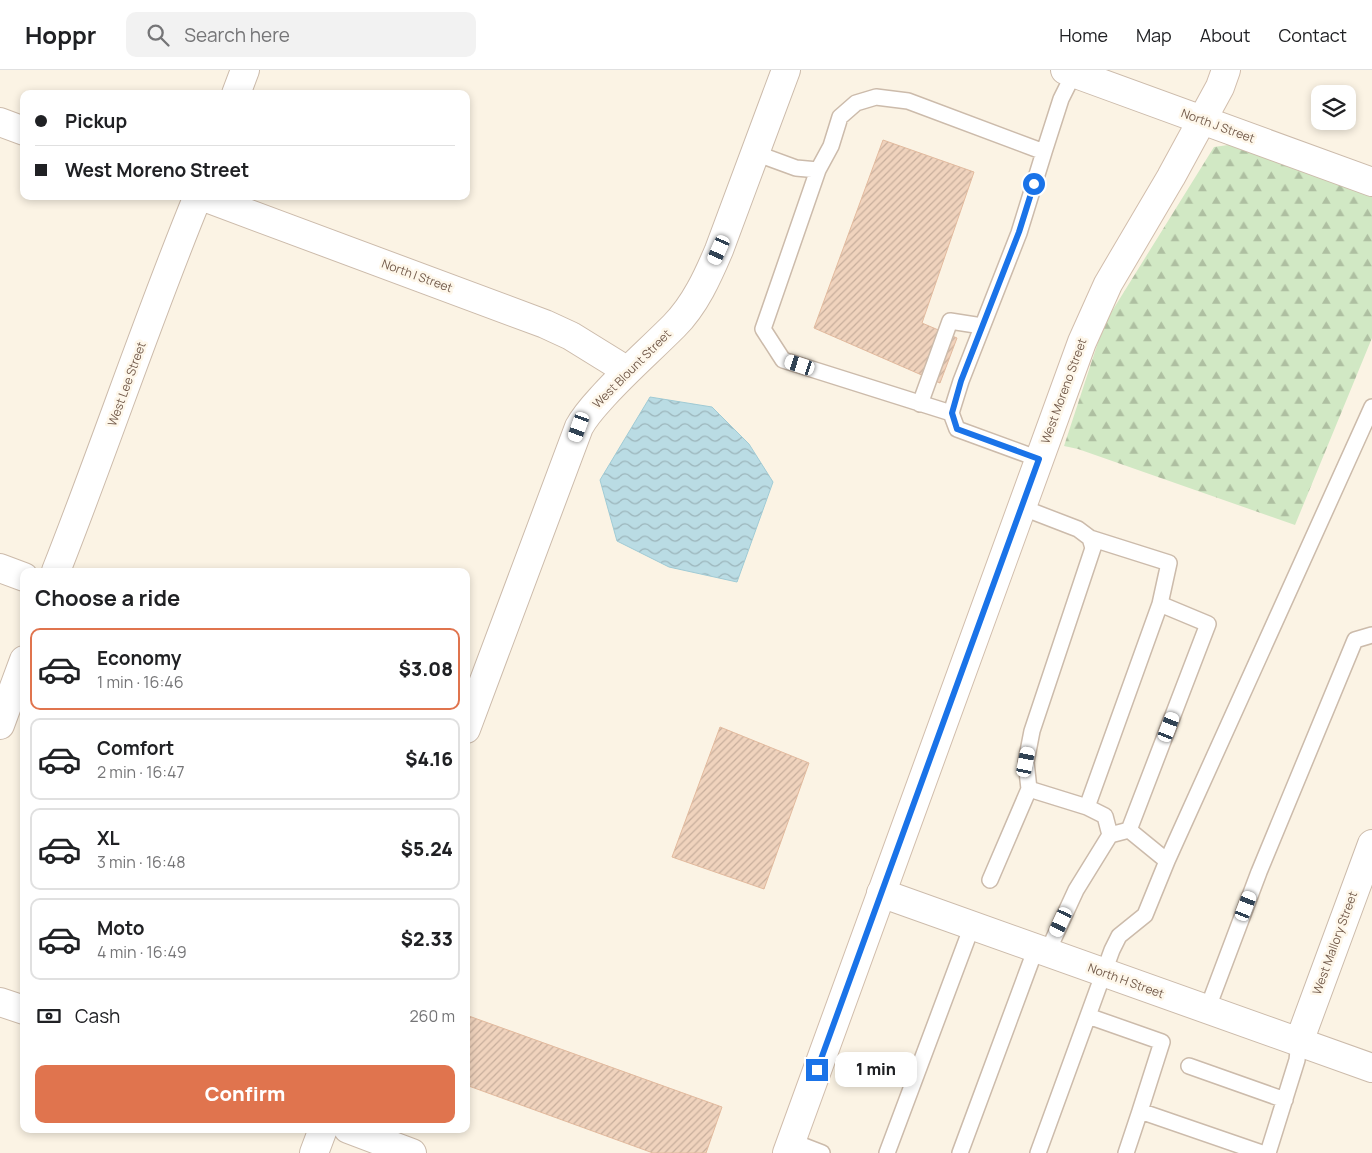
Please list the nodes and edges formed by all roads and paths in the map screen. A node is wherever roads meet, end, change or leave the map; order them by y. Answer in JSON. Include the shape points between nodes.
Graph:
{"nodes":[{"id":1,"x":245,"y":70,"type":"edge"},
{"id":2,"x":786,"y":70,"type":"edge"},
{"id":3,"x":1226,"y":70,"type":"edge"},
{"id":4,"x":1069,"y":72,"type":"edge"},
{"id":5,"x":238,"y":90,"type":"edge"},
{"id":6,"x":1202,"y":120,"type":"junction"},
{"id":7,"x":0,"y":122,"type":"edge"},
{"id":8,"x":20,"y":130,"type":"edge"},
{"id":9,"x":1044,"y":152,"type":"junction"},
{"id":10,"x":755,"y":153,"type":"junction"},
{"id":11,"x":818,"y":170,"type":"junction"},
{"id":12,"x":1372,"y":182,"type":"edge"},
{"id":13,"x":197,"y":200,"type":"edge"},
{"id":14,"x":210,"y":200,"type":"edge"},
{"id":15,"x":982,"y":326,"type":"junction"},
{"id":16,"x":626,"y":370,"type":"junction"},
{"id":17,"x":920,"y":404,"type":"junction"},
{"id":18,"x":1372,"y":407,"type":"edge"},
{"id":19,"x":952,"y":413,"type":"junction"},
{"id":20,"x":1039,"y":459,"type":"junction"},
{"id":21,"x":1021,"y":507,"type":"junction"},
{"id":22,"x":1090,"y":538,"type":"junction"},
{"id":23,"x":0,"y":568,"type":"edge"},
{"id":24,"x":57,"y":568,"type":"edge"},
{"id":25,"x":20,"y":576,"type":"edge"},
{"id":26,"x":1160,"y":604,"type":"junction"},
{"id":27,"x":1372,"y":634,"type":"edge"},
{"id":28,"x":20,"y":671,"type":"edge"},
{"id":29,"x":470,"y":718,"type":"edge"},
{"id":30,"x":0,"y":725,"type":"edge"},
{"id":31,"x":1029,"y":788,"type":"junction"},
{"id":32,"x":1087,"y":807,"type":"junction"},
{"id":33,"x":1129,"y":830,"type":"junction"},
{"id":34,"x":1110,"y":835,"type":"junction"},
{"id":35,"x":1372,"y":844,"type":"edge"},
{"id":36,"x":1167,"y":861,"type":"junction"},
{"id":37,"x":990,"y":880,"type":"dead end"},
{"id":38,"x":881,"y":894,"type":"junction"},
{"id":39,"x":972,"y":926,"type":"junction"},
{"id":40,"x":1041,"y":950,"type":"junction"},
{"id":41,"x":1104,"y":973,"type":"junction"},
{"id":42,"x":0,"y":1002,"type":"edge"},
{"id":43,"x":20,"y":1009,"type":"edge"},
{"id":44,"x":1207,"y":1010,"type":"junction"},
{"id":45,"x":1088,"y":1016,"type":"junction"},
{"id":46,"x":1299,"y":1042,"type":"junction"},
{"id":47,"x":1189,"y":1066,"type":"dead end"},
{"id":48,"x":1372,"y":1068,"type":"edge"},
{"id":49,"x":1285,"y":1100,"type":"junction"},
{"id":50,"x":1140,"y":1111,"type":"junction"},
{"id":51,"x":322,"y":1133,"type":"edge"},
{"id":52,"x":359,"y":1133,"type":"edge"},
{"id":53,"x":789,"y":1147,"type":"edge"},
{"id":54,"x":314,"y":1153,"type":"edge"},
{"id":55,"x":412,"y":1153,"type":"edge"},
{"id":56,"x":822,"y":1153,"type":"edge"},
{"id":57,"x":887,"y":1153,"type":"edge"},
{"id":58,"x":960,"y":1153,"type":"edge"},
{"id":59,"x":1038,"y":1153,"type":"edge"},
{"id":60,"x":1126,"y":1153,"type":"edge"},
{"id":61,"x":1262,"y":1153,"type":"edge"},
{"id":62,"x":1268,"y":1153,"type":"edge"}],
"edges":[{"from":1,"to":5,"type":"street"},
{"from":2,"to":10,"type":"street","name":"West Blount Street"},
{"from":3,"to":6,"type":"street","name":"West Moreno Street"},
{"from":4,"to":6,"type":"street","name":"North J Street"},
{"from":4,"to":9,"type":"lane"},
{"from":6,"to":12,"type":"street","name":"North J Street"},
{"from":6,"to":20,"type":"street","name":"West Moreno Street","via":[[1108,284],[1082,342]]},
{"from":7,"to":8,"type":"street"},
{"from":9,"to":11,"type":"lane","via":[[908,102],[876,97],[856,103],[840,117],[831,146]]},
{"from":9,"to":15,"type":"lane","via":[[1019,232]]},
{"from":10,"to":11,"type":"lane","via":[[796,168]]},
{"from":10,"to":16,"type":"street","name":"West Blount Street","via":[[708,277],[676,325]]},
{"from":11,"to":17,"type":"lane","via":[[763,329],[783,360]]},
{"from":13,"to":24,"type":"street","name":"West Lee Street"},
{"from":14,"to":16,"type":"street","name":"North I Street","via":[[545,324]]},
{"from":15,"to":17,"type":"lane","via":[[950,321]]},
{"from":15,"to":19,"type":"lane"},
{"from":16,"to":29,"type":"street","name":"West Blount Street","via":[[579,427]]},
{"from":17,"to":19,"type":"lane"},
{"from":18,"to":36,"type":"lane"},
{"from":19,"to":20,"type":"lane","via":[[957,429]]},
{"from":20,"to":21,"type":"street","name":"West Moreno Street"},
{"from":21,"to":22,"type":"lane","via":[[1078,529]]},
{"from":21,"to":38,"type":"street","name":"West Moreno Street"},
{"from":22,"to":26,"type":"lane","via":[[1169,563]]},
{"from":22,"to":31,"type":"lane","via":[[1093,548],[1032,731],[1026,762]]},
{"from":23,"to":25,"type":"street"},
{"from":26,"to":32,"type":"lane"},
{"from":26,"to":33,"type":"lane","via":[[1208,624]]},
{"from":27,"to":44,"type":"lane","via":[[1355,640],[1259,872]]},
{"from":28,"to":30,"type":"street"},
{"from":31,"to":32,"type":"lane"},
{"from":31,"to":37,"type":"lane"},
{"from":32,"to":34,"type":"lane","via":[[1105,816]]},
{"from":33,"to":34,"type":"lane"},
{"from":33,"to":36,"type":"lane"},
{"from":34,"to":40,"type":"lane"},
{"from":35,"to":46,"type":"street","name":"West Mallory Street"},
{"from":36,"to":41,"type":"lane","via":[[1145,915],[1120,936]]},
{"from":38,"to":39,"type":"street","name":"North H Street"},
{"from":38,"to":53,"type":"street","name":"West Moreno Street"},
{"from":39,"to":40,"type":"street","name":"North H Street"},
{"from":39,"to":57,"type":"lane"},
{"from":40,"to":41,"type":"street","name":"North H Street"},
{"from":40,"to":58,"type":"lane"},
{"from":41,"to":44,"type":"street","name":"North H Street"},
{"from":41,"to":45,"type":"lane"},
{"from":42,"to":43,"type":"street"},
{"from":44,"to":46,"type":"street","name":"North H Street"},
{"from":45,"to":50,"type":"lane","via":[[1162,1042]]},
{"from":45,"to":59,"type":"lane"},
{"from":46,"to":48,"type":"street","name":"North H Street"},
{"from":46,"to":49,"type":"lane","via":[[1298,1060]]},
{"from":47,"to":49,"type":"lane"},
{"from":49,"to":62,"type":"lane"},
{"from":50,"to":60,"type":"lane"},
{"from":50,"to":61,"type":"lane"},
{"from":51,"to":54,"type":"street"},
{"from":52,"to":55,"type":"street"},
{"from":53,"to":56,"type":"lane"}]}
